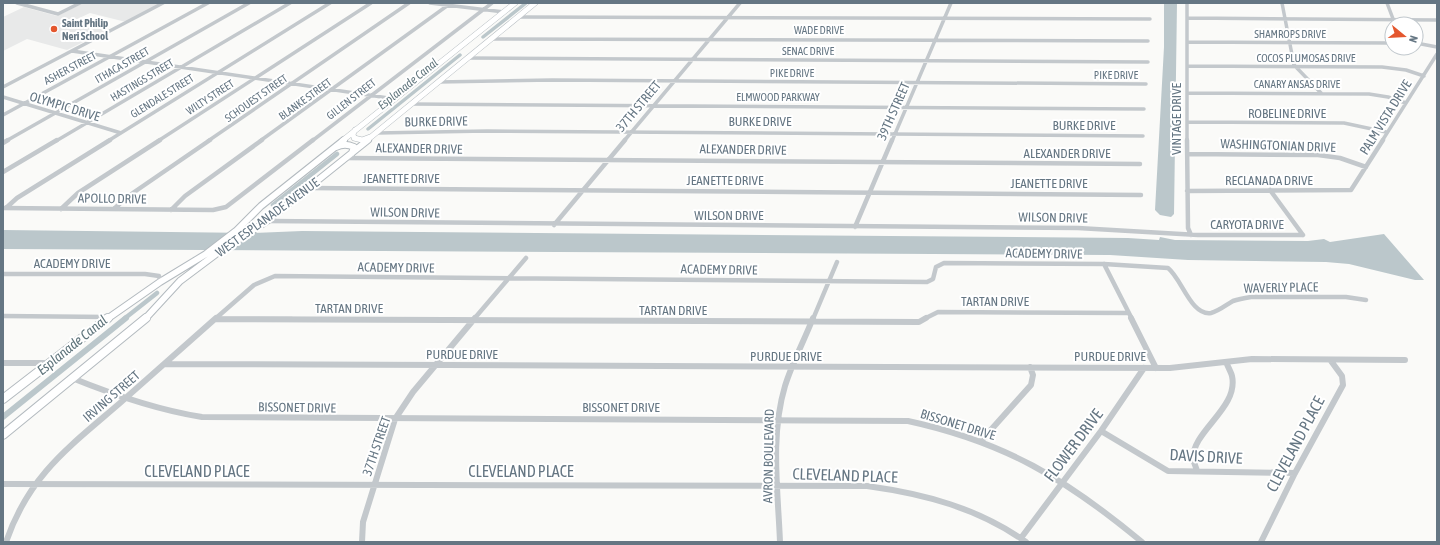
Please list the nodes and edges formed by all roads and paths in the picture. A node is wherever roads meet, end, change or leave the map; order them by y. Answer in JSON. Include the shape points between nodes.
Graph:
{"nodes":[{"id":1,"x":17,"y":3,"type":"edge"},
{"id":2,"x":80,"y":3,"type":"edge"},
{"id":3,"x":163,"y":3,"type":"edge"},
{"id":4,"x":208,"y":3,"type":"edge"},
{"id":5,"x":249,"y":3,"type":"edge"},
{"id":6,"x":290,"y":3,"type":"edge"},
{"id":7,"x":330,"y":3,"type":"edge"},
{"id":8,"x":371,"y":3,"type":"edge"},
{"id":9,"x":409,"y":3,"type":"edge"},
{"id":10,"x":430,"y":3,"type":"edge"},
{"id":11,"x":492,"y":3,"type":"edge"},
{"id":12,"x":515,"y":3,"type":"edge"},
{"id":13,"x":535,"y":3,"type":"edge"},
{"id":14,"x":740,"y":3,"type":"edge"},
{"id":15,"x":951,"y":3,"type":"edge"},
{"id":16,"x":1187,"y":3,"type":"edge"},
{"id":17,"x":1282,"y":3,"type":"edge"},
{"id":18,"x":1387,"y":3,"type":"edge"},
{"id":19,"x":450,"y":4,"type":"edge"},
{"id":20,"x":483,"y":10,"type":"junction"},
{"id":21,"x":504,"y":12,"type":"junction"},
{"id":22,"x":1392,"y":16,"type":"edge"},
{"id":23,"x":518,"y":17,"type":"junction"},
{"id":24,"x":728,"y":17,"type":"junction"},
{"id":25,"x":944,"y":18,"type":"junction"},
{"id":26,"x":1187,"y":18,"type":"junction"},
{"id":27,"x":1150,"y":19,"type":"dead end"},
{"id":28,"x":1286,"y":20,"type":"junction"},
{"id":29,"x":1437,"y":20,"type":"edge"},
{"id":30,"x":1424,"y":21,"type":"edge"},
{"id":31,"x":1384,"y":22,"type":"edge"},
{"id":32,"x":476,"y":34,"type":"junction"},
{"id":33,"x":710,"y":39,"type":"junction"},
{"id":34,"x":935,"y":40,"type":"junction"},
{"id":35,"x":488,"y":41,"type":"junction"},
{"id":36,"x":1148,"y":41,"type":"dead end"},
{"id":37,"x":1188,"y":42,"type":"junction"},
{"id":38,"x":1290,"y":43,"type":"junction"},
{"id":39,"x":1384,"y":43,"type":"edge"},
{"id":40,"x":1424,"y":45,"type":"edge"},
{"id":41,"x":472,"y":46,"type":"junction"},
{"id":42,"x":1437,"y":47,"type":"edge"},
{"id":43,"x":458,"y":49,"type":"junction"},
{"id":44,"x":72,"y":51,"type":"junction"},
{"id":45,"x":1437,"y":54,"type":"edge"},
{"id":46,"x":109,"y":57,"type":"junction"},
{"id":47,"x":469,"y":57,"type":"junction"},
{"id":48,"x":692,"y":59,"type":"junction"},
{"id":49,"x":926,"y":61,"type":"junction"},
{"id":50,"x":144,"y":62,"type":"junction"},
{"id":51,"x":1148,"y":62,"type":"dead end"},
{"id":52,"x":1188,"y":66,"type":"junction"},
{"id":53,"x":1297,"y":67,"type":"junction"},
{"id":54,"x":180,"y":68,"type":"junction"},
{"id":55,"x":218,"y":73,"type":"junction"},
{"id":56,"x":1424,"y":76,"type":"junction"},
{"id":57,"x":256,"y":78,"type":"junction"},
{"id":58,"x":673,"y":81,"type":"junction"},
{"id":59,"x":438,"y":82,"type":"junction"},
{"id":60,"x":294,"y":83,"type":"junction"},
{"id":61,"x":916,"y":83,"type":"junction"},
{"id":62,"x":1146,"y":84,"type":"dead end"},
{"id":63,"x":3,"y":87,"type":"edge"},
{"id":64,"x":334,"y":89,"type":"junction"},
{"id":65,"x":1188,"y":93,"type":"junction"},
{"id":66,"x":1322,"y":94,"type":"junction"},
{"id":67,"x":371,"y":95,"type":"junction"},
{"id":68,"x":3,"y":97,"type":"edge"},
{"id":69,"x":395,"y":99,"type":"junction"},
{"id":70,"x":1406,"y":103,"type":"junction"},
{"id":71,"x":23,"y":104,"type":"junction"},
{"id":72,"x":411,"y":104,"type":"junction"},
{"id":73,"x":653,"y":105,"type":"junction"},
{"id":74,"x":905,"y":107,"type":"junction"},
{"id":75,"x":1144,"y":109,"type":"dead end"},
{"id":76,"x":55,"y":113,"type":"junction"},
{"id":77,"x":3,"y":115,"type":"edge"},
{"id":78,"x":1187,"y":122,"type":"junction"},
{"id":79,"x":87,"y":123,"type":"junction"},
{"id":80,"x":356,"y":130,"type":"junction"},
{"id":81,"x":631,"y":132,"type":"junction"},
{"id":82,"x":1386,"y":132,"type":"junction"},
{"id":83,"x":120,"y":133,"type":"junction"},
{"id":84,"x":894,"y":133,"type":"junction"},
{"id":85,"x":374,"y":135,"type":"junction"},
{"id":86,"x":1143,"y":136,"type":"dead end"},
{"id":87,"x":3,"y":142,"type":"edge"},
{"id":88,"x":331,"y":149,"type":"junction"},
{"id":89,"x":352,"y":153,"type":"junction"},
{"id":90,"x":1187,"y":154,"type":"junction"},
{"id":91,"x":346,"y":158,"type":"junction"},
{"id":92,"x":607,"y":160,"type":"junction"},
{"id":93,"x":882,"y":161,"type":"junction"},
{"id":94,"x":1140,"y":164,"type":"dead end"},
{"id":95,"x":1366,"y":167,"type":"junction"},
{"id":96,"x":3,"y":172,"type":"edge"},
{"id":97,"x":309,"y":188,"type":"junction"},
{"id":98,"x":582,"y":190,"type":"junction"},
{"id":99,"x":1270,"y":190,"type":"junction"},
{"id":100,"x":1350,"y":190,"type":"joint"},
{"id":101,"x":1187,"y":191,"type":"junction"},
{"id":102,"x":868,"y":194,"type":"junction"},
{"id":103,"x":1141,"y":195,"type":"dead end"},
{"id":104,"x":4,"y":208,"type":"edge"},
{"id":105,"x":61,"y":209,"type":"junction"},
{"id":106,"x":114,"y":209,"type":"junction"},
{"id":107,"x":220,"y":209,"type":"joint"},
{"id":108,"x":171,"y":210,"type":"junction"},
{"id":109,"x":267,"y":221,"type":"junction"},
{"id":110,"x":554,"y":225,"type":"junction"},
{"id":111,"x":855,"y":227,"type":"junction"},
{"id":112,"x":1190,"y":235,"type":"junction"},
{"id":113,"x":526,"y":258,"type":"dead end"},
{"id":114,"x":837,"y":262,"type":"dead end"},
{"id":115,"x":1104,"y":264,"type":"junction"},
{"id":116,"x":1174,"y":271,"type":"joint"},
{"id":117,"x":3,"y":274,"type":"edge"},
{"id":118,"x":509,"y":278,"type":"junction"},
{"id":119,"x":829,"y":281,"type":"junction"},
{"id":120,"x":157,"y":284,"type":"junction"},
{"id":121,"x":254,"y":285,"type":"joint"},
{"id":122,"x":1366,"y":300,"type":"dead end"},
{"id":123,"x":163,"y":301,"type":"junction"},
{"id":124,"x":1128,"y":313,"type":"junction"},
{"id":125,"x":3,"y":316,"type":"edge"},
{"id":126,"x":110,"y":317,"type":"junction"},
{"id":127,"x":216,"y":319,"type":"junction"},
{"id":128,"x":474,"y":320,"type":"junction"},
{"id":129,"x":811,"y":321,"type":"junction"},
{"id":130,"x":1405,"y":360,"type":"dead end"},
{"id":131,"x":1331,"y":361,"type":"junction"},
{"id":132,"x":1226,"y":362,"type":"junction"},
{"id":133,"x":3,"y":363,"type":"edge"},
{"id":134,"x":49,"y":363,"type":"junction"},
{"id":135,"x":165,"y":364,"type":"junction"},
{"id":136,"x":437,"y":364,"type":"junction"},
{"id":137,"x":792,"y":367,"type":"junction"},
{"id":138,"x":1030,"y":367,"type":"junction"},
{"id":139,"x":1144,"y":368,"type":"junction"},
{"id":140,"x":1156,"y":368,"type":"junction"},
{"id":141,"x":72,"y":378,"type":"junction"},
{"id":142,"x":3,"y":399,"type":"edge"},
{"id":143,"x":124,"y":400,"type":"junction"},
{"id":144,"x":396,"y":420,"type":"junction"},
{"id":145,"x":777,"y":421,"type":"junction"},
{"id":146,"x":1101,"y":431,"type":"junction"},
{"id":147,"x":3,"y":435,"type":"edge"},
{"id":148,"x":981,"y":441,"type":"junction"},
{"id":149,"x":1197,"y":471,"type":"junction"},
{"id":150,"x":1295,"y":473,"type":"junction"},
{"id":151,"x":1063,"y":480,"type":"junction"},
{"id":152,"x":3,"y":484,"type":"edge"},
{"id":153,"x":35,"y":484,"type":"junction"},
{"id":154,"x":374,"y":484,"type":"junction"},
{"id":155,"x":777,"y":487,"type":"junction"},
{"id":156,"x":1024,"y":540,"type":"edge"},
{"id":157,"x":6,"y":542,"type":"edge"},
{"id":158,"x":362,"y":542,"type":"edge"},
{"id":159,"x":780,"y":542,"type":"edge"},
{"id":160,"x":1142,"y":542,"type":"edge"},
{"id":161,"x":1261,"y":542,"type":"edge"}],
"edges":[{"from":1,"to":2,"type":"street","via":[[58,14]]},
{"from":3,"to":44,"type":"street"},
{"from":4,"to":46,"type":"street","name":"ASHER STREET"},
{"from":5,"to":50,"type":"street","name":"ITHACA STREET"},
{"from":6,"to":54,"type":"street","name":"HASTINGS STREET"},
{"from":7,"to":55,"type":"street","name":"GLENDALE STREET"},
{"from":8,"to":57,"type":"street","name":"WILTY STREET"},
{"from":9,"to":60,"type":"street","name":"SCHOUEST STREET"},
{"from":10,"to":19,"type":"street"},
{"from":11,"to":20,"type":"street","name":"GILLEN STREET"},
{"from":12,"to":21,"type":"main road","name":"WEST ESPLANADE AVENUE"},
{"from":13,"to":23,"type":"main road","name":"WEST ESPLANADE AVENUE"},
{"from":14,"to":24,"type":"street","name":"37TH STREET"},
{"from":15,"to":25,"type":"street","name":"39TH STREET"},
{"from":16,"to":26,"type":"street","name":"VINTAGE DRIVE"},
{"from":17,"to":28,"type":"street"},
{"from":18,"to":22,"type":"street"},
{"from":19,"to":20,"type":"street"},
{"from":19,"to":64,"type":"street","name":"BLANKE STREET"},
{"from":20,"to":21,"type":"street"},
{"from":20,"to":67,"type":"street","name":"GILLEN STREET"},
{"from":21,"to":32,"type":"main road","name":"WEST ESPLANADE AVENUE"},
{"from":23,"to":24,"type":"street"},
{"from":23,"to":35,"type":"main road","name":"WEST ESPLANADE AVENUE"},
{"from":24,"to":25,"type":"street"},
{"from":24,"to":33,"type":"street","name":"37TH STREET"},
{"from":25,"to":27,"type":"street"},
{"from":25,"to":34,"type":"street","name":"39TH STREET"},
{"from":26,"to":28,"type":"street"},
{"from":26,"to":37,"type":"street","name":"VINTAGE DRIVE"},
{"from":28,"to":31,"type":"street"},
{"from":28,"to":38,"type":"street"},
{"from":29,"to":30,"type":"street"},
{"from":32,"to":41,"type":"main road"},
{"from":32,"to":43,"type":"main road","name":"WEST ESPLANADE AVENUE"},
{"from":33,"to":34,"type":"street","name":"WADE DRIVE"},
{"from":33,"to":35,"type":"street","name":"WADE DRIVE"},
{"from":33,"to":48,"type":"street","name":"37TH STREET"},
{"from":34,"to":36,"type":"street","name":"WADE DRIVE"},
{"from":34,"to":49,"type":"street","name":"39TH STREET"},
{"from":35,"to":41,"type":"main road"},
{"from":35,"to":47,"type":"main road","name":"WEST ESPLANADE AVENUE"},
{"from":37,"to":38,"type":"street","name":"SHAMROPS DRIVE"},
{"from":37,"to":52,"type":"street","name":"VINTAGE DRIVE"},
{"from":38,"to":39,"type":"street","name":"SHAMROPS DRIVE"},
{"from":38,"to":53,"type":"street"},
{"from":40,"to":42,"type":"street"},
{"from":41,"to":43,"type":"main road"},
{"from":41,"to":47,"type":"main road","via":[[473,50]]},
{"from":43,"to":69,"type":"main road","name":"WEST ESPLANADE AVENUE"},
{"from":44,"to":46,"type":"street"},
{"from":44,"to":63,"type":"street"},
{"from":45,"to":56,"type":"street","name":"PALM VISTA DRIVE"},
{"from":46,"to":50,"type":"street"},
{"from":46,"to":71,"type":"street","name":"ASHER STREET"},
{"from":47,"to":48,"type":"street","name":"SENAC DRIVE"},
{"from":47,"to":59,"type":"main road","name":"WEST ESPLANADE AVENUE"},
{"from":48,"to":49,"type":"street","name":"SENAC DRIVE"},
{"from":48,"to":58,"type":"street","name":"37TH STREET"},
{"from":49,"to":51,"type":"street","name":"SENAC DRIVE"},
{"from":49,"to":61,"type":"street","name":"39TH STREET"},
{"from":50,"to":54,"type":"street"},
{"from":50,"to":76,"type":"street","name":"ITHACA STREET"},
{"from":52,"to":53,"type":"street","name":"COCOS PLUMOSAS DRIVE"},
{"from":52,"to":65,"type":"street","name":"VINTAGE DRIVE"},
{"from":53,"to":56,"type":"street","name":"COCOS PLUMOSAS DRIVE","via":[[1382,67],[1406,70]]},
{"from":53,"to":66,"type":"street"},
{"from":54,"to":55,"type":"street"},
{"from":54,"to":79,"type":"street","name":"HASTINGS STREET"},
{"from":55,"to":57,"type":"street"},
{"from":55,"to":83,"type":"street","name":"GLENDALE STREET"},
{"from":56,"to":70,"type":"street","name":"PALM VISTA DRIVE"},
{"from":57,"to":60,"type":"street"},
{"from":57,"to":105,"type":"street","name":"WILTY STREET","via":[[78,193]]},
{"from":58,"to":59,"type":"street","name":"PIKE DRIVE"},
{"from":58,"to":61,"type":"street","name":"PIKE DRIVE"},
{"from":58,"to":73,"type":"street","name":"37TH STREET"},
{"from":59,"to":72,"type":"main road","name":"WEST ESPLANADE AVENUE"},
{"from":60,"to":64,"type":"street"},
{"from":60,"to":106,"type":"street","name":"SCHOUEST STREET","via":[[127,197]]},
{"from":61,"to":62,"type":"street","name":"PIKE DRIVE"},
{"from":61,"to":74,"type":"street","name":"39TH STREET"},
{"from":64,"to":67,"type":"street"},
{"from":64,"to":108,"type":"street","name":"BLANKE STREET","via":[[196,188]]},
{"from":65,"to":66,"type":"street","name":"CANARY ANSAS DRIVE"},
{"from":65,"to":78,"type":"street","name":"VINTAGE DRIVE"},
{"from":66,"to":70,"type":"street","name":"CANARY ANSAS DRIVE","via":[[1369,94]]},
{"from":67,"to":69,"type":"street"},
{"from":67,"to":107,"type":"street","name":"GILLEN STREET","via":[[226,207]]},
{"from":68,"to":71,"type":"street","name":"OLYMPIC DRIVE"},
{"from":69,"to":80,"type":"main road","name":"WEST ESPLANADE AVENUE"},
{"from":70,"to":82,"type":"street","name":"PALM VISTA DRIVE"},
{"from":71,"to":76,"type":"street","name":"OLYMPIC DRIVE"},
{"from":71,"to":77,"type":"street","name":"ASHER STREET"},
{"from":72,"to":73,"type":"street","name":"ELMWOOD PARKWAY"},
{"from":72,"to":85,"type":"main road","name":"WEST ESPLANADE AVENUE"},
{"from":73,"to":74,"type":"street","name":"ELMWOOD PARKWAY"},
{"from":73,"to":81,"type":"street","name":"37TH STREET"},
{"from":74,"to":75,"type":"street","name":"ELMWOOD PARKWAY"},
{"from":74,"to":84,"type":"street","name":"39TH STREET"},
{"from":76,"to":79,"type":"street","name":"OLYMPIC DRIVE"},
{"from":76,"to":87,"type":"street","name":"ITHACA STREET"},
{"from":78,"to":82,"type":"street","name":"ROBELINE DRIVE","via":[[1344,123]]},
{"from":78,"to":90,"type":"street","name":"VINTAGE DRIVE"},
{"from":79,"to":83,"type":"street","name":"OLYMPIC DRIVE"},
{"from":79,"to":96,"type":"street","name":"HASTINGS STREET"},
{"from":80,"to":85,"type":"main road","via":[[353,134],[356,139]]},
{"from":80,"to":88,"type":"main road","name":"WEST ESPLANADE AVENUE"},
{"from":81,"to":84,"type":"street","name":"BURKE DRIVE"},
{"from":81,"to":85,"type":"street","name":"BURKE DRIVE","via":[[487,131]]},
{"from":81,"to":92,"type":"street","name":"37TH STREET"},
{"from":82,"to":95,"type":"street","name":"PALM VISTA DRIVE"},
{"from":83,"to":104,"type":"street","name":"GLENDALE STREET"},
{"from":84,"to":86,"type":"street","name":"BURKE DRIVE"},
{"from":84,"to":93,"type":"street","name":"39TH STREET"},
{"from":85,"to":89,"type":"main road","name":"WEST ESPLANADE AVENUE"},
{"from":88,"to":89,"type":"main road","via":[[342,144],[350,144],[354,146]]},
{"from":88,"to":120,"type":"main road","name":"WEST ESPLANADE AVENUE","via":[[261,206],[236,231],[206,254]]},
{"from":89,"to":91,"type":"main road","name":"WEST ESPLANADE AVENUE"},
{"from":90,"to":95,"type":"street","name":"WASHINGTONIAN DRIVE","via":[[1318,155],[1340,158]]},
{"from":90,"to":101,"type":"street","name":"VINTAGE DRIVE"},
{"from":91,"to":92,"type":"street","name":"ALEXANDER DRIVE"},
{"from":91,"to":97,"type":"main road","name":"WEST ESPLANADE AVENUE"},
{"from":92,"to":93,"type":"street","name":"ALEXANDER DRIVE"},
{"from":92,"to":98,"type":"street","name":"37TH STREET"},
{"from":93,"to":94,"type":"street","name":"ALEXANDER DRIVE"},
{"from":93,"to":102,"type":"street","name":"39TH STREET"},
{"from":95,"to":100,"type":"street","name":"PALM VISTA DRIVE"},
{"from":97,"to":98,"type":"street","name":"JEANETTE DRIVE"},
{"from":97,"to":109,"type":"main road","name":"WEST ESPLANADE AVENUE"},
{"from":98,"to":102,"type":"street","name":"JEANETTE DRIVE"},
{"from":98,"to":110,"type":"street","name":"37TH STREET"},
{"from":99,"to":100,"type":"street","name":"RECLANADA DRIVE"},
{"from":99,"to":101,"type":"street","name":"RECLANADA DRIVE"},
{"from":99,"to":112,"type":"street","name":"CARYOTA DRIVE","via":[[1303,235]]},
{"from":101,"to":112,"type":"street","name":"VINTAGE DRIVE"},
{"from":102,"to":103,"type":"street","name":"JEANETTE DRIVE"},
{"from":102,"to":111,"type":"street","name":"39TH STREET"},
{"from":104,"to":105,"type":"street","name":"APOLLO DRIVE"},
{"from":105,"to":106,"type":"street","name":"APOLLO DRIVE"},
{"from":106,"to":108,"type":"street","name":"APOLLO DRIVE"},
{"from":107,"to":108,"type":"street","name":"APOLLO DRIVE"},
{"from":109,"to":110,"type":"street","name":"WILSON DRIVE"},
{"from":109,"to":123,"type":"main road","name":"WEST ESPLANADE AVENUE","via":[[216,254],[180,282]]},
{"from":110,"to":111,"type":"street","name":"WILSON DRIVE"},
{"from":111,"to":112,"type":"street","name":"WILSON DRIVE","via":[[1078,228]]},
{"from":113,"to":118,"type":"street","name":"37TH STREET"},
{"from":114,"to":119,"type":"street","name":"AVRON BOULEVARD"},
{"from":115,"to":116,"type":"street","name":"ACADEMY DRIVE","via":[[1160,266]]},
{"from":115,"to":119,"type":"street","name":"ACADEMY DRIVE","via":[[944,263],[936,268],[933,279],[928,282]]},
{"from":115,"to":124,"type":"street"},
{"from":116,"to":122,"type":"street","name":"WAVERLY PLACE","via":[[1194,306],[1206,313],[1235,300],[1251,297],[1346,297]]},
{"from":117,"to":120,"type":"street","name":"ACADEMY DRIVE","via":[[145,274],[159,276]]},
{"from":118,"to":119,"type":"street","name":"ACADEMY DRIVE"},
{"from":118,"to":121,"type":"street","name":"ACADEMY DRIVE","via":[[288,276],[270,278]]},
{"from":118,"to":128,"type":"street","name":"37TH STREET"},
{"from":119,"to":129,"type":"street","name":"AVRON BOULEVARD"},
{"from":120,"to":123,"type":"main road","via":[[168,288]]},
{"from":120,"to":126,"type":"main road","name":"WEST ESPLANADE AVENUE"},
{"from":121,"to":127,"type":"street","name":"IRVING STREET"},
{"from":123,"to":141,"type":"main road","name":"WEST ESPLANADE AVENUE"},
{"from":124,"to":129,"type":"street","name":"TARTAN DRIVE","via":[[938,312],[919,322]]},
{"from":124,"to":140,"type":"street"},
{"from":125,"to":126,"type":"street"},
{"from":126,"to":134,"type":"main road","name":"WEST ESPLANADE AVENUE"},
{"from":127,"to":128,"type":"street","name":"TARTAN DRIVE"},
{"from":127,"to":135,"type":"street","name":"IRVING STREET"},
{"from":128,"to":129,"type":"street","name":"TARTAN DRIVE"},
{"from":128,"to":136,"type":"street","name":"37TH STREET"},
{"from":129,"to":137,"type":"street","name":"AVRON BOULEVARD"},
{"from":130,"to":131,"type":"street","name":"PURDUE DRIVE"},
{"from":131,"to":132,"type":"street","name":"PURDUE DRIVE","via":[[1252,359]]},
{"from":131,"to":150,"type":"street","name":"CLEVELAND PLACE","via":[[1342,376],[1343,385]]},
{"from":132,"to":140,"type":"street","name":"PURDUE DRIVE"},
{"from":132,"to":149,"type":"street","via":[[1232,372],[1232,390],[1193,455]]},
{"from":133,"to":134,"type":"street"},
{"from":134,"to":142,"type":"main road","name":"WEST ESPLANADE AVENUE"},
{"from":135,"to":136,"type":"street","name":"PURDUE DRIVE"},
{"from":135,"to":143,"type":"street","name":"IRVING STREET"},
{"from":136,"to":137,"type":"street","name":"PURDUE DRIVE"},
{"from":136,"to":144,"type":"street","name":"37TH STREET","via":[[414,392]]},
{"from":137,"to":138,"type":"street","name":"PURDUE DRIVE"},
{"from":137,"to":145,"type":"street","name":"AVRON BOULEVARD"},
{"from":138,"to":139,"type":"street","name":"PURDUE DRIVE"},
{"from":138,"to":148,"type":"street","via":[[1033,375],[1031,385]]},
{"from":139,"to":140,"type":"street","name":"PURDUE DRIVE"},
{"from":139,"to":146,"type":"street","name":"FLOWER DRIVE"},
{"from":141,"to":143,"type":"street","name":"BISSONET DRIVE"},
{"from":141,"to":147,"type":"main road","name":"WEST ESPLANADE AVENUE"},
{"from":143,"to":144,"type":"street","name":"BISSONET DRIVE","via":[[151,408],[202,417]]},
{"from":143,"to":153,"type":"street","name":"IRVING STREET","via":[[54,461]]},
{"from":144,"to":145,"type":"street","name":"BISSONET DRIVE","via":[[671,418]]},
{"from":144,"to":154,"type":"street","name":"37TH STREET"},
{"from":145,"to":148,"type":"street","name":"BISSONET DRIVE","via":[[908,421],[945,429]]},
{"from":145,"to":155,"type":"street","name":"AVRON BOULEVARD"},
{"from":146,"to":149,"type":"street","name":"DAVIS DRIVE","via":[[1168,471]]},
{"from":146,"to":151,"type":"street","name":"FLOWER DRIVE"},
{"from":148,"to":151,"type":"street","name":"BISSONET DRIVE","via":[[1029,461]]},
{"from":149,"to":150,"type":"street","name":"DAVIS DRIVE"},
{"from":150,"to":161,"type":"street","name":"CLEVELAND PLACE"},
{"from":151,"to":156,"type":"street","name":"FLOWER DRIVE"},
{"from":151,"to":160,"type":"street","name":"BISSONET DRIVE","via":[[1100,506]]},
{"from":152,"to":153,"type":"street","name":"CLEVELAND PLACE"},
{"from":153,"to":154,"type":"street","name":"CLEVELAND PLACE"},
{"from":153,"to":157,"type":"street","name":"IRVING STREET","via":[[23,502]]},
{"from":154,"to":155,"type":"street","name":"CLEVELAND PLACE"},
{"from":154,"to":158,"type":"street","name":"37TH STREET","via":[[363,522]]},
{"from":155,"to":156,"type":"street","name":"CLEVELAND PLACE","via":[[867,486],[916,493],[973,510]]},
{"from":155,"to":159,"type":"street","name":"AVRON BOULEVARD"}]}
